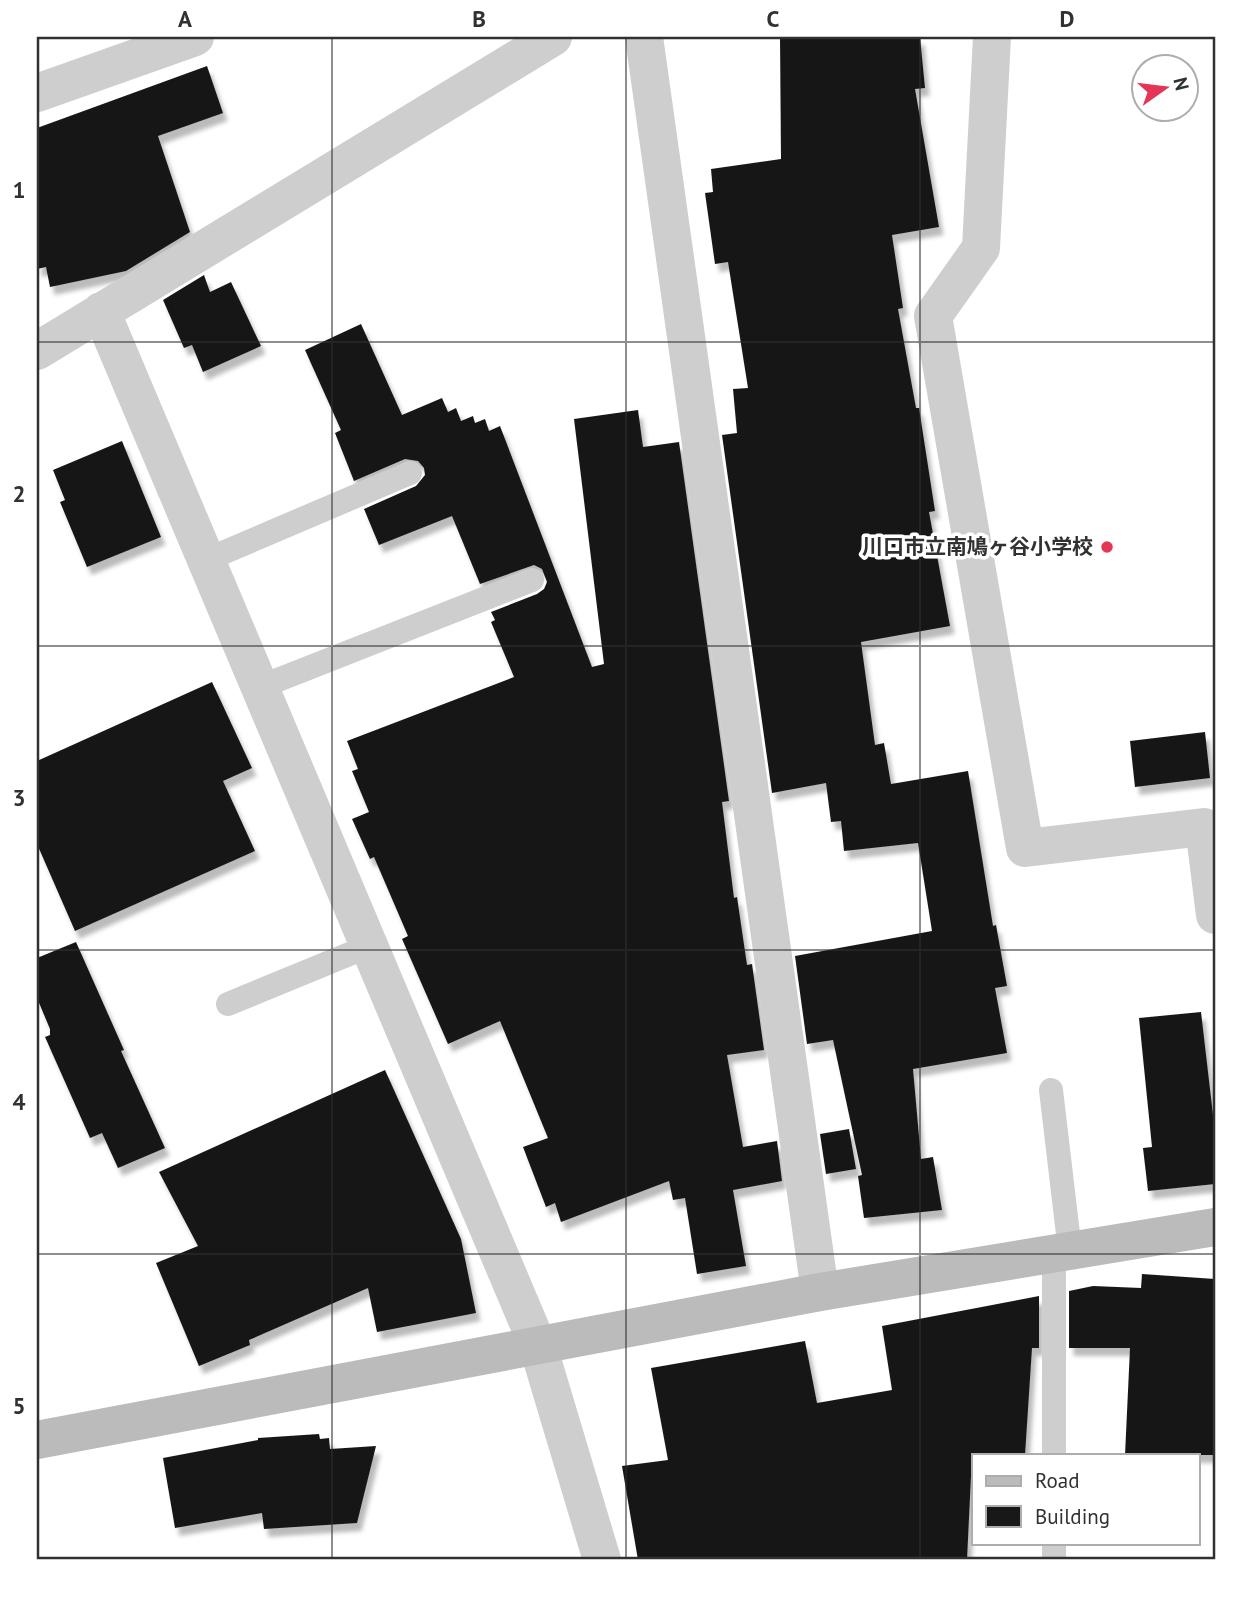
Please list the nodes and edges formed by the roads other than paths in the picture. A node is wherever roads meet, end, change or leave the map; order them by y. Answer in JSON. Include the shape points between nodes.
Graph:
{"nodes":[{"id":1,"x":553,"y":37,"type":"edge"},
{"id":2,"x":644,"y":37,"type":"edge"},
{"id":3,"x":992,"y":37,"type":"edge"},
{"id":4,"x":169,"y":41,"type":"edge"},
{"id":5,"x":37,"y":93,"type":"edge"},
{"id":6,"x":101,"y":311,"type":"junction"},
{"id":7,"x":37,"y":351,"type":"edge"},
{"id":8,"x":410,"y":473,"type":"dead end"},
{"id":9,"x":206,"y":559,"type":"junction"},
{"id":10,"x":532,"y":580,"type":"dead end"},
{"id":11,"x":260,"y":687,"type":"junction"},
{"id":12,"x":1215,"y":915,"type":"edge"},
{"id":13,"x":369,"y":946,"type":"junction"},
{"id":14,"x":228,"y":1004,"type":"dead end"},
{"id":15,"x":1051,"y":1090,"type":"dead end"},
{"id":16,"x":1215,"y":1227,"type":"edge"},
{"id":17,"x":1062,"y":1252,"type":"junction"},
{"id":18,"x":820,"y":1292,"type":"junction"},
{"id":19,"x":538,"y":1346,"type":"junction"},
{"id":20,"x":37,"y":1440,"type":"edge"},
{"id":21,"x":1054,"y":1454,"type":"edge"},
{"id":22,"x":602,"y":1560,"type":"edge"}],
"edges":[{"from":1,"to":6,"type":"street"},
{"from":2,"to":18,"type":"street"},
{"from":3,"to":12,"type":"street","via":[[981,248],[933,316],[1025,848],[1204,827]]},
{"from":4,"to":5,"type":"street"},
{"from":6,"to":7,"type":"street"},
{"from":6,"to":9,"type":"street"},
{"from":8,"to":9,"type":"lane"},
{"from":9,"to":11,"type":"street"},
{"from":10,"to":11,"type":"lane"},
{"from":11,"to":13,"type":"street"},
{"from":13,"to":14,"type":"lane"},
{"from":13,"to":19,"type":"street"},
{"from":15,"to":17,"type":"lane"},
{"from":16,"to":17,"type":"street"},
{"from":17,"to":18,"type":"street"},
{"from":17,"to":21,"type":"lane"},
{"from":18,"to":19,"type":"street"},
{"from":19,"to":20,"type":"street"},
{"from":19,"to":22,"type":"street"}]}
